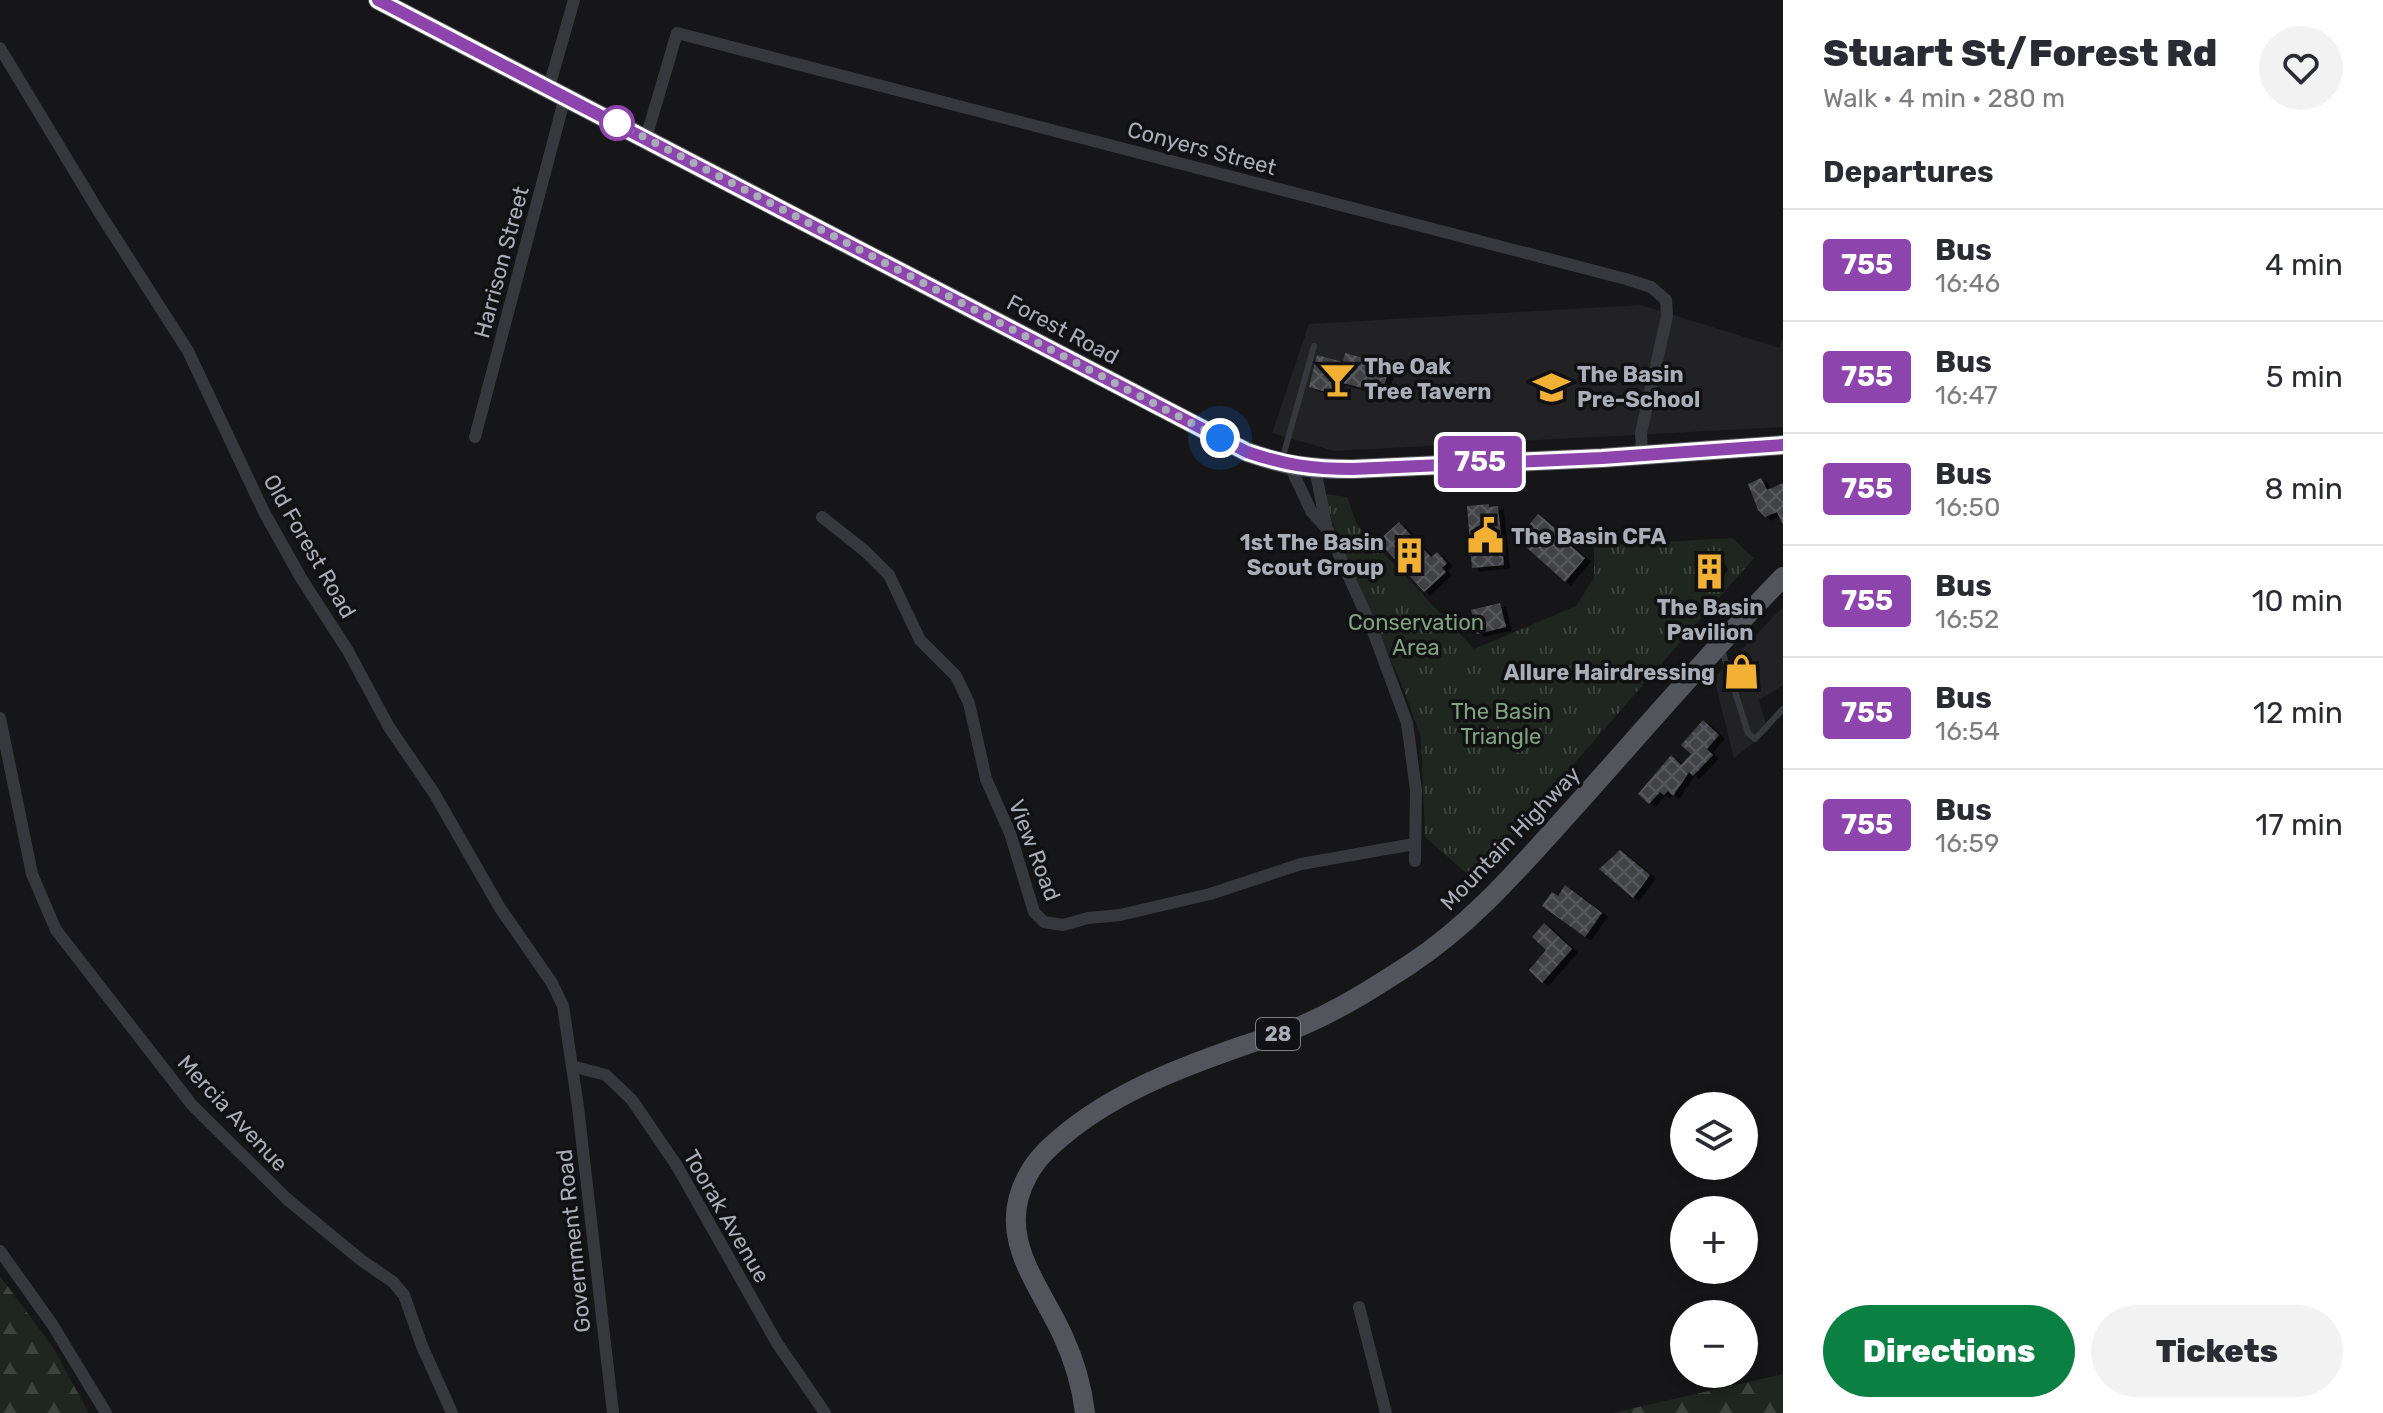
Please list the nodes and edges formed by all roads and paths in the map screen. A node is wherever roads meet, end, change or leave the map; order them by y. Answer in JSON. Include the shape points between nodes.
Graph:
{"nodes":[{"id":1,"x":378,"y":0,"type":"edge"},
{"id":2,"x":574,"y":0,"type":"edge"},
{"id":3,"x":0,"y":48,"type":"edge"},
{"id":4,"x":557,"y":92,"type":"junction"},
{"id":5,"x":646,"y":138,"type":"junction"},
{"id":6,"x":1314,"y":346,"type":"dead end"},
{"id":7,"x":475,"y":437,"type":"dead end"},
{"id":8,"x":1783,"y":445,"type":"edge"},
{"id":9,"x":1642,"y":454,"type":"junction"},
{"id":10,"x":1286,"y":465,"type":"junction"},
{"id":11,"x":1315,"y":469,"type":"junction"},
{"id":12,"x":822,"y":517,"type":"dead end"},
{"id":13,"x":1328,"y":530,"type":"junction"},
{"id":14,"x":1783,"y":577,"type":"edge"},
{"id":15,"x":1720,"y":644,"type":"junction"},
{"id":16,"x":1783,"y":709,"type":"edge"},
{"id":17,"x":0,"y":718,"type":"edge"},
{"id":18,"x":1414,"y":844,"type":"junction"},
{"id":19,"x":1415,"y":861,"type":"dead end"},
{"id":20,"x":572,"y":1066,"type":"junction"},
{"id":21,"x":0,"y":1251,"type":"edge"},
{"id":22,"x":1359,"y":1307,"type":"dead end"},
{"id":23,"x":106,"y":1413,"type":"edge"},
{"id":24,"x":452,"y":1413,"type":"edge"},
{"id":25,"x":613,"y":1413,"type":"edge"},
{"id":26,"x":825,"y":1413,"type":"edge"},
{"id":27,"x":1085,"y":1413,"type":"edge"},
{"id":28,"x":1386,"y":1413,"type":"edge"}],
"edges":[{"from":1,"to":4,"type":"main road","name":"Forest Road"},
{"from":2,"to":4,"type":"street","name":"Harrison Street"},
{"from":3,"to":20,"type":"street","name":"Old Forest Road","via":[[188,351],[301,578],[500,908],[552,983],[563,1006]]},
{"from":4,"to":5,"type":"main road","name":"Forest Road"},
{"from":4,"to":7,"type":"street","name":"Harrison Street"},
{"from":5,"to":9,"type":"street","name":"Conyers Street","via":[[677,33],[1626,279],[1651,287],[1666,300],[1641,433]]},
{"from":5,"to":10,"type":"main road","name":"Forest Road","via":[[1247,452]]},
{"from":6,"to":10,"type":"lane"},
{"from":8,"to":9,"type":"main road","name":"Forest Road"},
{"from":9,"to":11,"type":"main road","name":"Forest Road"},
{"from":10,"to":11,"type":"main road","name":"Forest Road"},
{"from":10,"to":13,"type":"street"},
{"from":11,"to":13,"type":"street"},
{"from":12,"to":18,"type":"street","name":"View Road","via":[[889,575],[920,640],[956,676],[969,703],[986,779],[1010,833],[1034,912],[1044,922],[1063,925],[1120,915],[1210,894],[1301,864]]},
{"from":13,"to":18,"type":"street","via":[[1407,723],[1416,790]]},
{"from":14,"to":15,"type":"main road","name":"Mountain Highway","number":"28"},
{"from":15,"to":16,"type":"lane","via":[[1748,733],[1755,739]]},
{"from":15,"to":27,"type":"main road","name":"Mountain Highway","number":"28","via":[[1508,881],[1441,942],[1298,1028],[1129,1092],[1050,1146],[1028,1175],[1016,1222],[1025,1267],[1072,1356]]},
{"from":17,"to":24,"type":"street","name":"Mercia Avenue","via":[[32,874],[56,930],[192,1105],[287,1199],[404,1295]]},
{"from":18,"to":19,"type":"street"},
{"from":20,"to":25,"type":"street","name":"Government Road"},
{"from":20,"to":26,"type":"street","name":"Toorak Avenue","via":[[606,1075],[632,1100],[677,1166],[777,1343]]},
{"from":21,"to":23,"type":"street"},
{"from":22,"to":28,"type":"street"}]}
